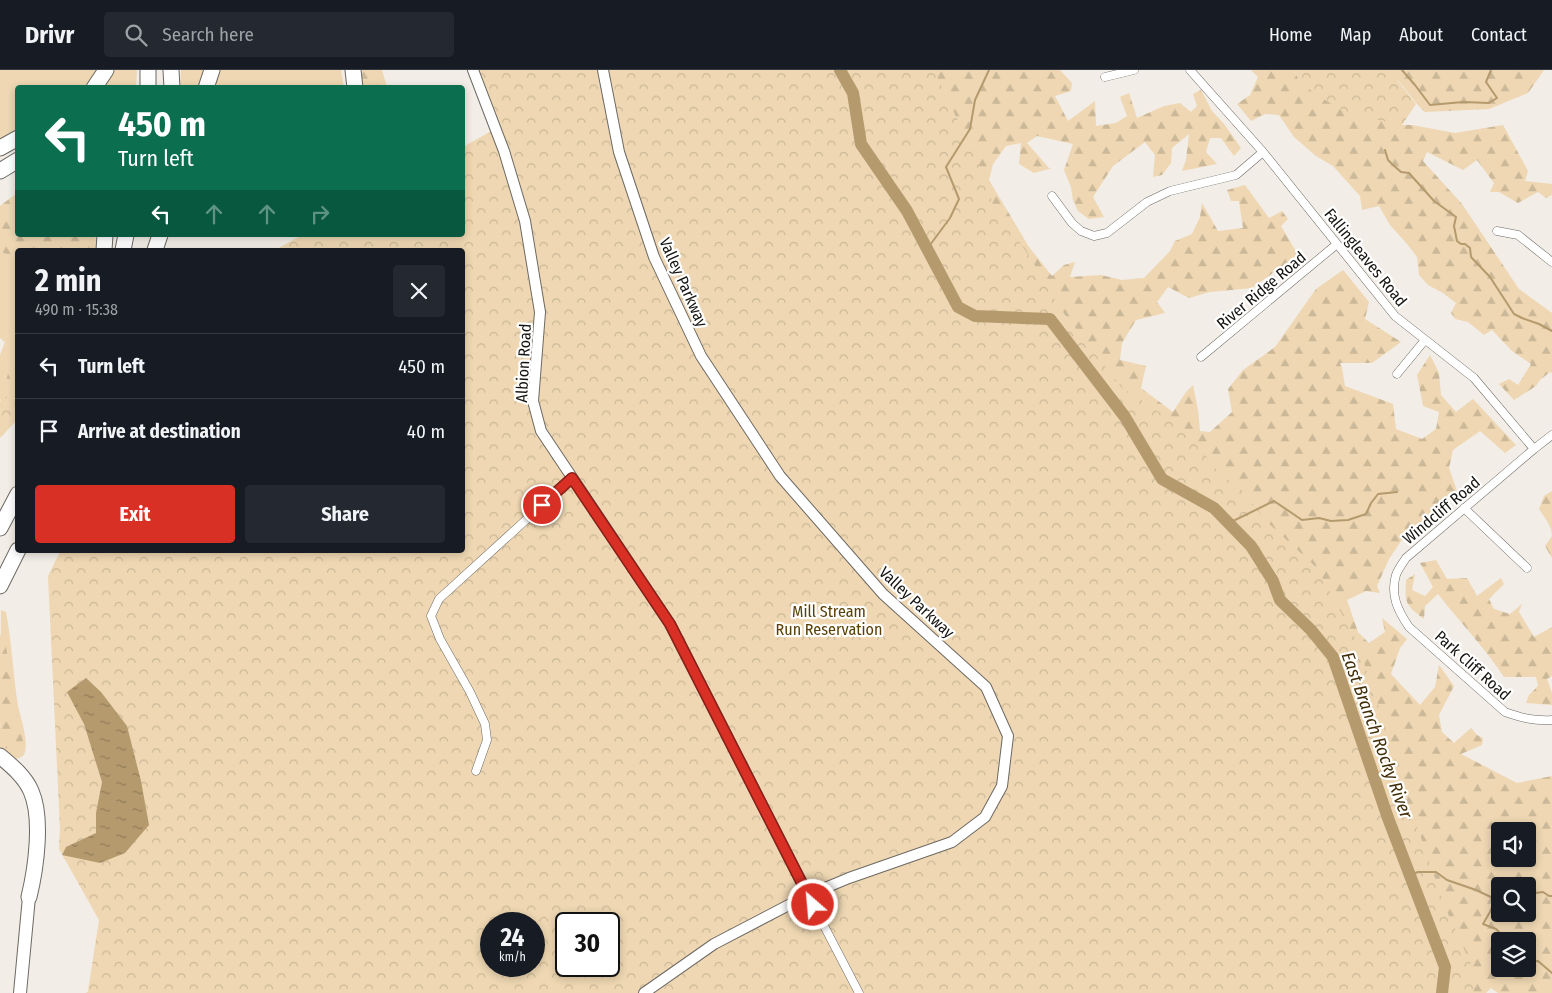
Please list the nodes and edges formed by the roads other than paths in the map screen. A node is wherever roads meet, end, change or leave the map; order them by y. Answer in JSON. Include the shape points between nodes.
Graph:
{"nodes":[{"id":1,"x":106,"y":70,"type":"edge"},
{"id":2,"x":148,"y":70,"type":"edge"},
{"id":3,"x":171,"y":70,"type":"edge"},
{"id":4,"x":212,"y":70,"type":"edge"},
{"id":5,"x":346,"y":70,"type":"edge"},
{"id":6,"x":353,"y":70,"type":"edge"},
{"id":7,"x":473,"y":70,"type":"edge"},
{"id":8,"x":603,"y":70,"type":"edge"},
{"id":9,"x":1134,"y":70,"type":"edge"},
{"id":10,"x":1190,"y":70,"type":"edge"},
{"id":11,"x":1105,"y":77,"type":"dead end"},
{"id":12,"x":96,"y":85,"type":"edge"},
{"id":13,"x":148,"y":85,"type":"edge"},
{"id":14,"x":172,"y":85,"type":"edge"},
{"id":15,"x":207,"y":85,"type":"edge"},
{"id":16,"x":348,"y":85,"type":"edge"},
{"id":17,"x":355,"y":85,"type":"edge"},
{"id":18,"x":15,"y":140,"type":"edge"},
{"id":19,"x":0,"y":148,"type":"edge"},
{"id":20,"x":1263,"y":152,"type":"junction"},
{"id":21,"x":15,"y":153,"type":"edge"},
{"id":22,"x":0,"y":159,"type":"edge"},
{"id":23,"x":15,"y":162,"type":"edge"},
{"id":24,"x":0,"y":171,"type":"edge"},
{"id":25,"x":15,"y":171,"type":"edge"},
{"id":26,"x":0,"y":177,"type":"edge"},
{"id":27,"x":1052,"y":196,"type":"dead end"},
{"id":28,"x":1497,"y":230,"type":"dead end"},
{"id":29,"x":1337,"y":244,"type":"junction"},
{"id":30,"x":1552,"y":262,"type":"edge"},
{"id":31,"x":1425,"y":340,"type":"junction"},
{"id":32,"x":1201,"y":357,"type":"dead end"},
{"id":33,"x":1397,"y":374,"type":"dead end"},
{"id":34,"x":1552,"y":435,"type":"edge"},
{"id":35,"x":1534,"y":449,"type":"junction"},
{"id":36,"x":572,"y":478,"type":"junction"},
{"id":37,"x":15,"y":500,"type":"edge"},
{"id":38,"x":1464,"y":508,"type":"junction"},
{"id":39,"x":0,"y":528,"type":"edge"},
{"id":40,"x":16,"y":553,"type":"edge"},
{"id":41,"x":1527,"y":568,"type":"dead end"},
{"id":42,"x":0,"y":586,"type":"edge"},
{"id":43,"x":1409,"y":627,"type":"joint"},
{"id":44,"x":1552,"y":720,"type":"edge"},
{"id":45,"x":0,"y":756,"type":"edge"},
{"id":46,"x":0,"y":764,"type":"edge"},
{"id":47,"x":476,"y":771,"type":"dead end"},
{"id":48,"x":808,"y":895,"type":"junction"},
{"id":49,"x":29,"y":897,"type":"junction"},
{"id":50,"x":20,"y":993,"type":"edge"},
{"id":51,"x":644,"y":993,"type":"edge"},
{"id":52,"x":859,"y":993,"type":"edge"}],
"edges":[{"from":1,"to":12,"type":"highway"},
{"from":2,"to":13,"type":"highway"},
{"from":3,"to":14,"type":"highway"},
{"from":4,"to":15,"type":"highway"},
{"from":5,"to":16,"type":"highway"},
{"from":6,"to":17,"type":"highway"},
{"from":7,"to":36,"type":"street","name":"Albion Road","via":[[504,151],[525,221],[540,312],[533,401],[541,431]]},
{"from":8,"to":48,"type":"street","name":"Valley Parkway","via":[[619,152],[654,257],[701,356],[780,476],[883,594],[986,687],[1008,736],[1002,786],[986,817],[952,842]]},
{"from":9,"to":11,"type":"street"},
{"from":10,"to":20,"type":"street","name":"Fallingleaves Road"},
{"from":18,"to":19,"type":"highway"},
{"from":20,"to":27,"type":"street","via":[[1236,175],[1170,190],[1147,202],[1107,233],[1094,236],[1081,232],[1072,224]]},
{"from":20,"to":29,"type":"street","name":"Fallingleaves Road"},
{"from":21,"to":22,"type":"highway"},
{"from":23,"to":24,"type":"highway"},
{"from":25,"to":26,"type":"highway"},
{"from":28,"to":30,"type":"street","via":[[1518,235]]},
{"from":29,"to":31,"type":"street","name":"Fallingleaves Road","via":[[1395,316]]},
{"from":29,"to":32,"type":"street","name":"River Ridge Road"},
{"from":31,"to":33,"type":"street"},
{"from":31,"to":35,"type":"street","name":"Fallingleaves Road","via":[[1474,378]]},
{"from":34,"to":35,"type":"street","name":"Windcliff Road"},
{"from":35,"to":38,"type":"street","name":"Windcliff Road"},
{"from":36,"to":47,"type":"street","via":[[439,599],[431,616],[440,640],[486,724],[487,740]]},
{"from":36,"to":48,"type":"street","name":"Albion Road","via":[[670,624]]},
{"from":37,"to":39,"type":"highway"},
{"from":38,"to":41,"type":"street"},
{"from":38,"to":43,"type":"street","name":"Windcliff Road","via":[[1406,558],[1396,576],[1394,594],[1399,612]]},
{"from":40,"to":42,"type":"highway"},
{"from":43,"to":44,"type":"street","name":"Park Cliff Road","via":[[1504,712],[1537,721]]},
{"from":45,"to":49,"type":"highway","via":[[17,771],[36,804],[38,830]]},
{"from":46,"to":49,"type":"highway","via":[[22,787],[30,807]]},
{"from":48,"to":51,"type":"street","name":"Valley Parkway","via":[[714,944]]},
{"from":48,"to":52,"type":"street"},
{"from":49,"to":50,"type":"main road"}]}
